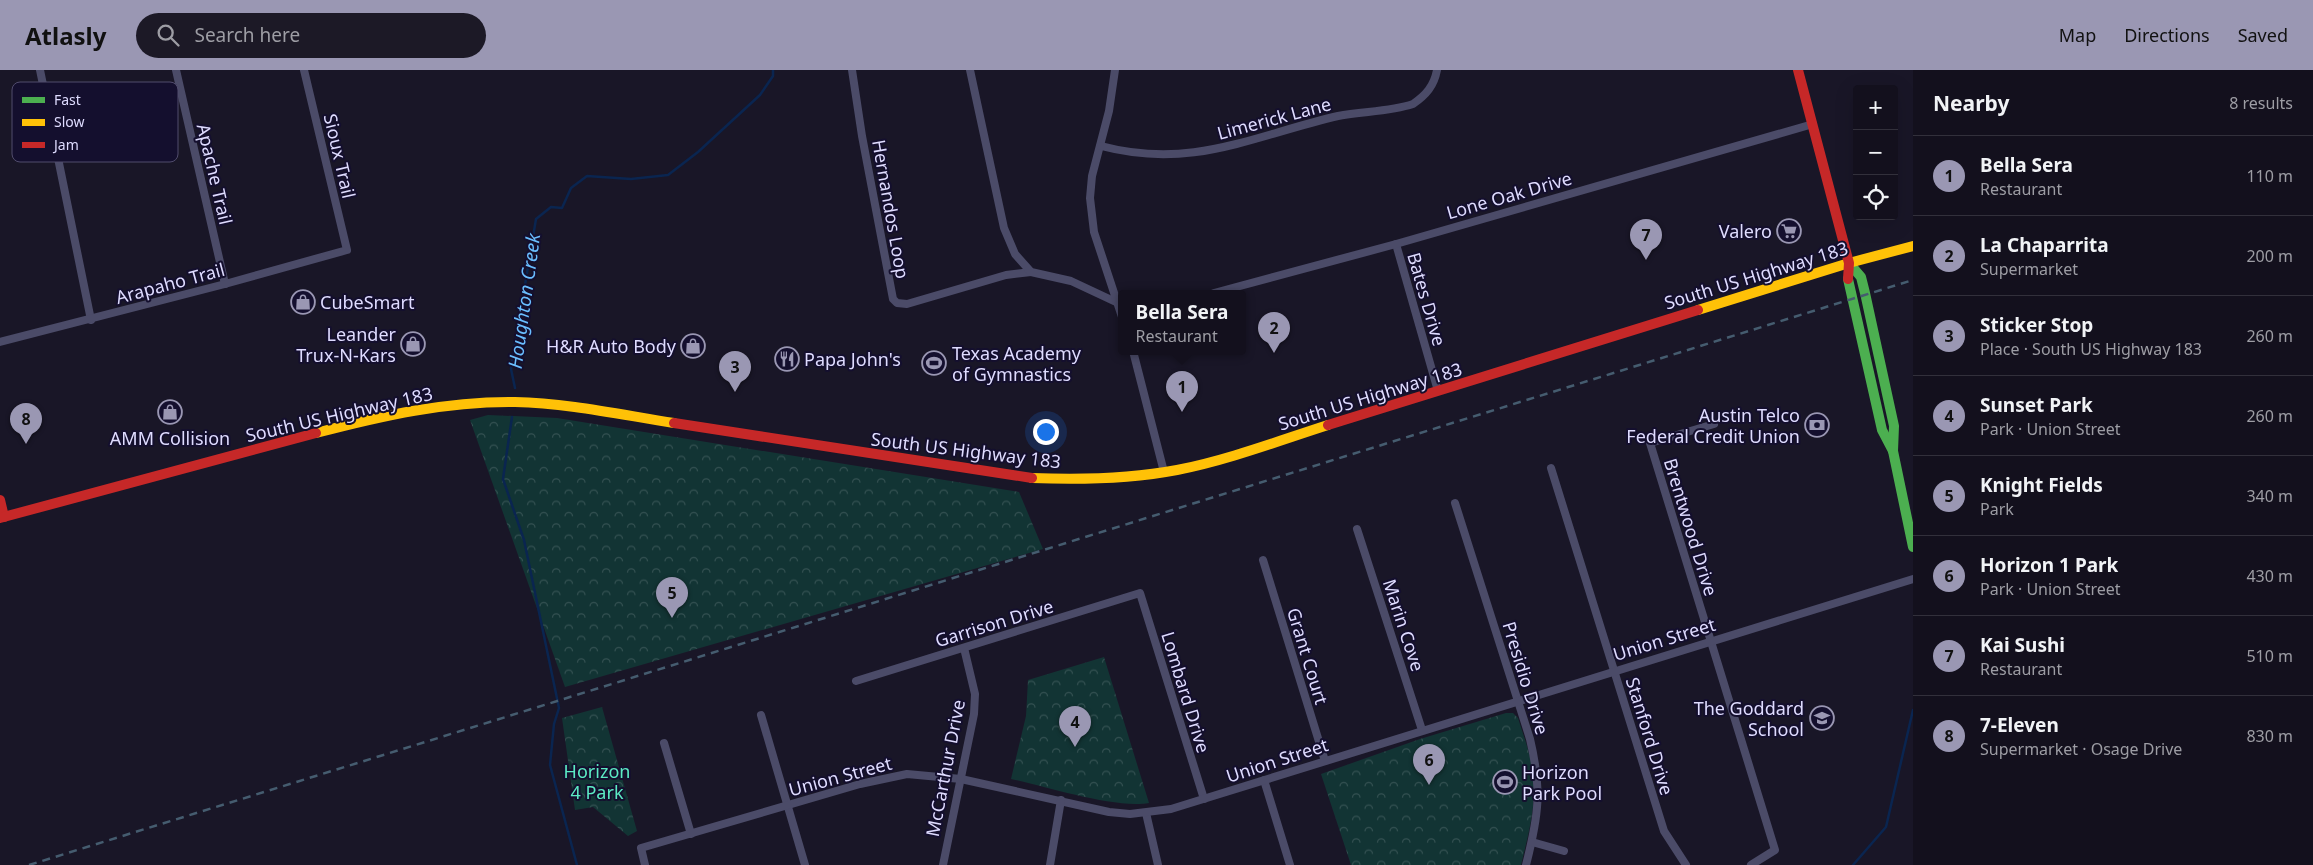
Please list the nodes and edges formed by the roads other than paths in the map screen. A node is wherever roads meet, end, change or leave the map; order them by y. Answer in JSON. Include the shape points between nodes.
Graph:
{"nodes":[{"id":1,"x":176,"y":70,"type":"edge"},
{"id":2,"x":304,"y":70,"type":"edge"},
{"id":3,"x":852,"y":70,"type":"edge"},
{"id":4,"x":970,"y":70,"type":"edge"},
{"id":5,"x":1115,"y":70,"type":"edge"},
{"id":6,"x":1437,"y":70,"type":"edge"},
{"id":7,"x":1798,"y":70,"type":"edge"},
{"id":8,"x":1813,"y":124,"type":"junction"},
{"id":9,"x":1101,"y":146,"type":"junction"},
{"id":10,"x":59,"y":162,"type":"edge"},
{"id":11,"x":1396,"y":244,"type":"junction"},
{"id":12,"x":1913,"y":246,"type":"edge"},
{"id":13,"x":347,"y":250,"type":"joint"},
{"id":14,"x":1849,"y":263,"type":"junction"},
{"id":15,"x":1031,"y":272,"type":"junction"},
{"id":16,"x":225,"y":284,"type":"junction"},
{"id":17,"x":1225,"y":290,"type":"edge"},
{"id":18,"x":1118,"y":303,"type":"joint"},
{"id":19,"x":91,"y":320,"type":"junction"},
{"id":20,"x":0,"y":342,"type":"edge"},
{"id":21,"x":1134,"y":355,"type":"edge"},
{"id":22,"x":1438,"y":392,"type":"junction"},
{"id":23,"x":1714,"y":424,"type":"dead end"},
{"id":24,"x":1551,"y":468,"type":"dead end"},
{"id":25,"x":1164,"y":472,"type":"junction"},
{"id":26,"x":0,"y":500,"type":"edge"},
{"id":27,"x":1456,"y":503,"type":"dead end"},
{"id":28,"x":2,"y":517,"type":"edge"},
{"id":29,"x":1357,"y":529,"type":"dead end"},
{"id":30,"x":1913,"y":547,"type":"edge"},
{"id":31,"x":1263,"y":560,"type":"dead end"},
{"id":32,"x":1913,"y":579,"type":"edge"},
{"id":33,"x":1140,"y":593,"type":"joint"},
{"id":34,"x":1710,"y":641,"type":"junction"},
{"id":35,"x":964,"y":648,"type":"junction"},
{"id":36,"x":1614,"y":671,"type":"junction"},
{"id":37,"x":856,"y":681,"type":"dead end"},
{"id":38,"x":1518,"y":701,"type":"junction"},
{"id":39,"x":761,"y":715,"type":"dead end"},
{"id":40,"x":1422,"y":730,"type":"junction"},
{"id":41,"x":664,"y":744,"type":"dead end"},
{"id":42,"x":1325,"y":761,"type":"junction"},
{"id":43,"x":961,"y":779,"type":"junction"},
{"id":44,"x":1264,"y":780,"type":"junction"},
{"id":45,"x":1204,"y":799,"type":"junction"},
{"id":46,"x":1061,"y":800,"type":"junction"},
{"id":47,"x":787,"y":805,"type":"junction"},
{"id":48,"x":1146,"y":814,"type":"junction"},
{"id":49,"x":691,"y":834,"type":"junction"},
{"id":50,"x":1532,"y":842,"type":"junction"},
{"id":51,"x":1564,"y":851,"type":"dead end"},
{"id":52,"x":645,"y":865,"type":"edge"},
{"id":53,"x":805,"y":865,"type":"edge"},
{"id":54,"x":943,"y":865,"type":"edge"},
{"id":55,"x":1050,"y":865,"type":"edge"},
{"id":56,"x":1158,"y":865,"type":"edge"},
{"id":57,"x":1290,"y":865,"type":"edge"},
{"id":58,"x":1526,"y":865,"type":"edge"},
{"id":59,"x":1686,"y":865,"type":"edge"},
{"id":60,"x":1751,"y":865,"type":"edge"}],
"edges":[{"from":1,"to":16,"type":"street","name":"Apache Trail"},
{"from":2,"to":13,"type":"street","name":"Sioux Trail"},
{"from":3,"to":15,"type":"street","name":"Hernandos Loop","via":[[893,299],[907,304],[1006,275]]},
{"from":4,"to":15,"type":"street","via":[[1004,228],[1015,254]]},
{"from":5,"to":9,"type":"street"},
{"from":6,"to":9,"type":"street","name":"Limerick Lane","via":[[1432,86],[1413,104],[1338,116],[1214,150],[1184,155],[1153,155]]},
{"from":7,"to":8,"type":"main road"},
{"from":8,"to":11,"type":"street","name":"Lone Oak Drive"},
{"from":8,"to":14,"type":"main road"},
{"from":9,"to":18,"type":"street","via":[[1092,176],[1091,210],[1102,260]]},
{"from":10,"to":19,"type":"street"},
{"from":11,"to":17,"type":"street","name":"Lone Oak Drive"},
{"from":11,"to":22,"type":"street","name":"Bates Drive"},
{"from":12,"to":14,"type":"main road","name":"South US Highway 183"},
{"from":13,"to":16,"type":"street","name":"Arapaho Trail"},
{"from":14,"to":22,"type":"main road","name":"South US Highway 183"},
{"from":14,"to":30,"type":"main road","via":[[1848,281],[1882,430],[1893,451]]},
{"from":15,"to":18,"type":"street","name":"Hernandos Loop","via":[[1071,280]]},
{"from":16,"to":19,"type":"street","name":"Arapaho Trail"},
{"from":19,"to":20,"type":"street","name":"Arapaho Trail"},
{"from":21,"to":25,"type":"street"},
{"from":22,"to":25,"type":"main road","name":"South US Highway 183","via":[[1206,463]]},
{"from":23,"to":34,"type":"street","name":"Brentwood Drive","via":[[1650,443]]},
{"from":24,"to":36,"type":"street","name":"Stanford Drive"},
{"from":25,"to":28,"type":"main road","name":"South US Highway 183","via":[[1118,477],[1021,477],[567,406],[516,402],[471,404],[354,423]]},
{"from":26,"to":28,"type":"main road"},
{"from":27,"to":38,"type":"street","name":"Presidio Drive"},
{"from":29,"to":40,"type":"street","name":"Marin Cove"},
{"from":31,"to":42,"type":"street","name":"Grant Court"},
{"from":32,"to":34,"type":"street","name":"Union Street"},
{"from":33,"to":35,"type":"street","name":"Garrison Drive"},
{"from":33,"to":45,"type":"street","name":"Lombard Drive"},
{"from":34,"to":36,"type":"street","name":"Union Street"},
{"from":34,"to":60,"type":"street","name":"Brentwood Drive","via":[[1775,850]]},
{"from":35,"to":37,"type":"street","name":"Garrison Drive"},
{"from":35,"to":43,"type":"street","name":"McCarthur Drive","via":[[975,694]]},
{"from":36,"to":38,"type":"street","name":"Union Street"},
{"from":36,"to":59,"type":"street","name":"Stanford Drive","via":[[1664,832]]},
{"from":38,"to":40,"type":"street","name":"Union Street"},
{"from":38,"to":50,"type":"street","name":"Presidio Drive","via":[[1537,769],[1538,808]]},
{"from":39,"to":47,"type":"street"},
{"from":40,"to":42,"type":"street","name":"Union Street"},
{"from":41,"to":49,"type":"street"},
{"from":42,"to":44,"type":"street","name":"Union Street"},
{"from":43,"to":46,"type":"street","name":"Union Street"},
{"from":43,"to":47,"type":"street","name":"Union Street","via":[[907,774],[877,779]]},
{"from":43,"to":54,"type":"street","name":"McCarthur Drive"},
{"from":44,"to":45,"type":"street","name":"Union Street"},
{"from":44,"to":57,"type":"street"},
{"from":45,"to":48,"type":"street","name":"Union Street"},
{"from":46,"to":48,"type":"street","name":"Union Street","via":[[1109,812]]},
{"from":46,"to":55,"type":"street"},
{"from":47,"to":49,"type":"street","name":"Union Street"},
{"from":47,"to":53,"type":"street"},
{"from":48,"to":56,"type":"street"},
{"from":49,"to":52,"type":"street","name":"Union Street","via":[[641,848]]},
{"from":50,"to":51,"type":"street"},
{"from":50,"to":58,"type":"street","name":"Presidio Drive"}]}
